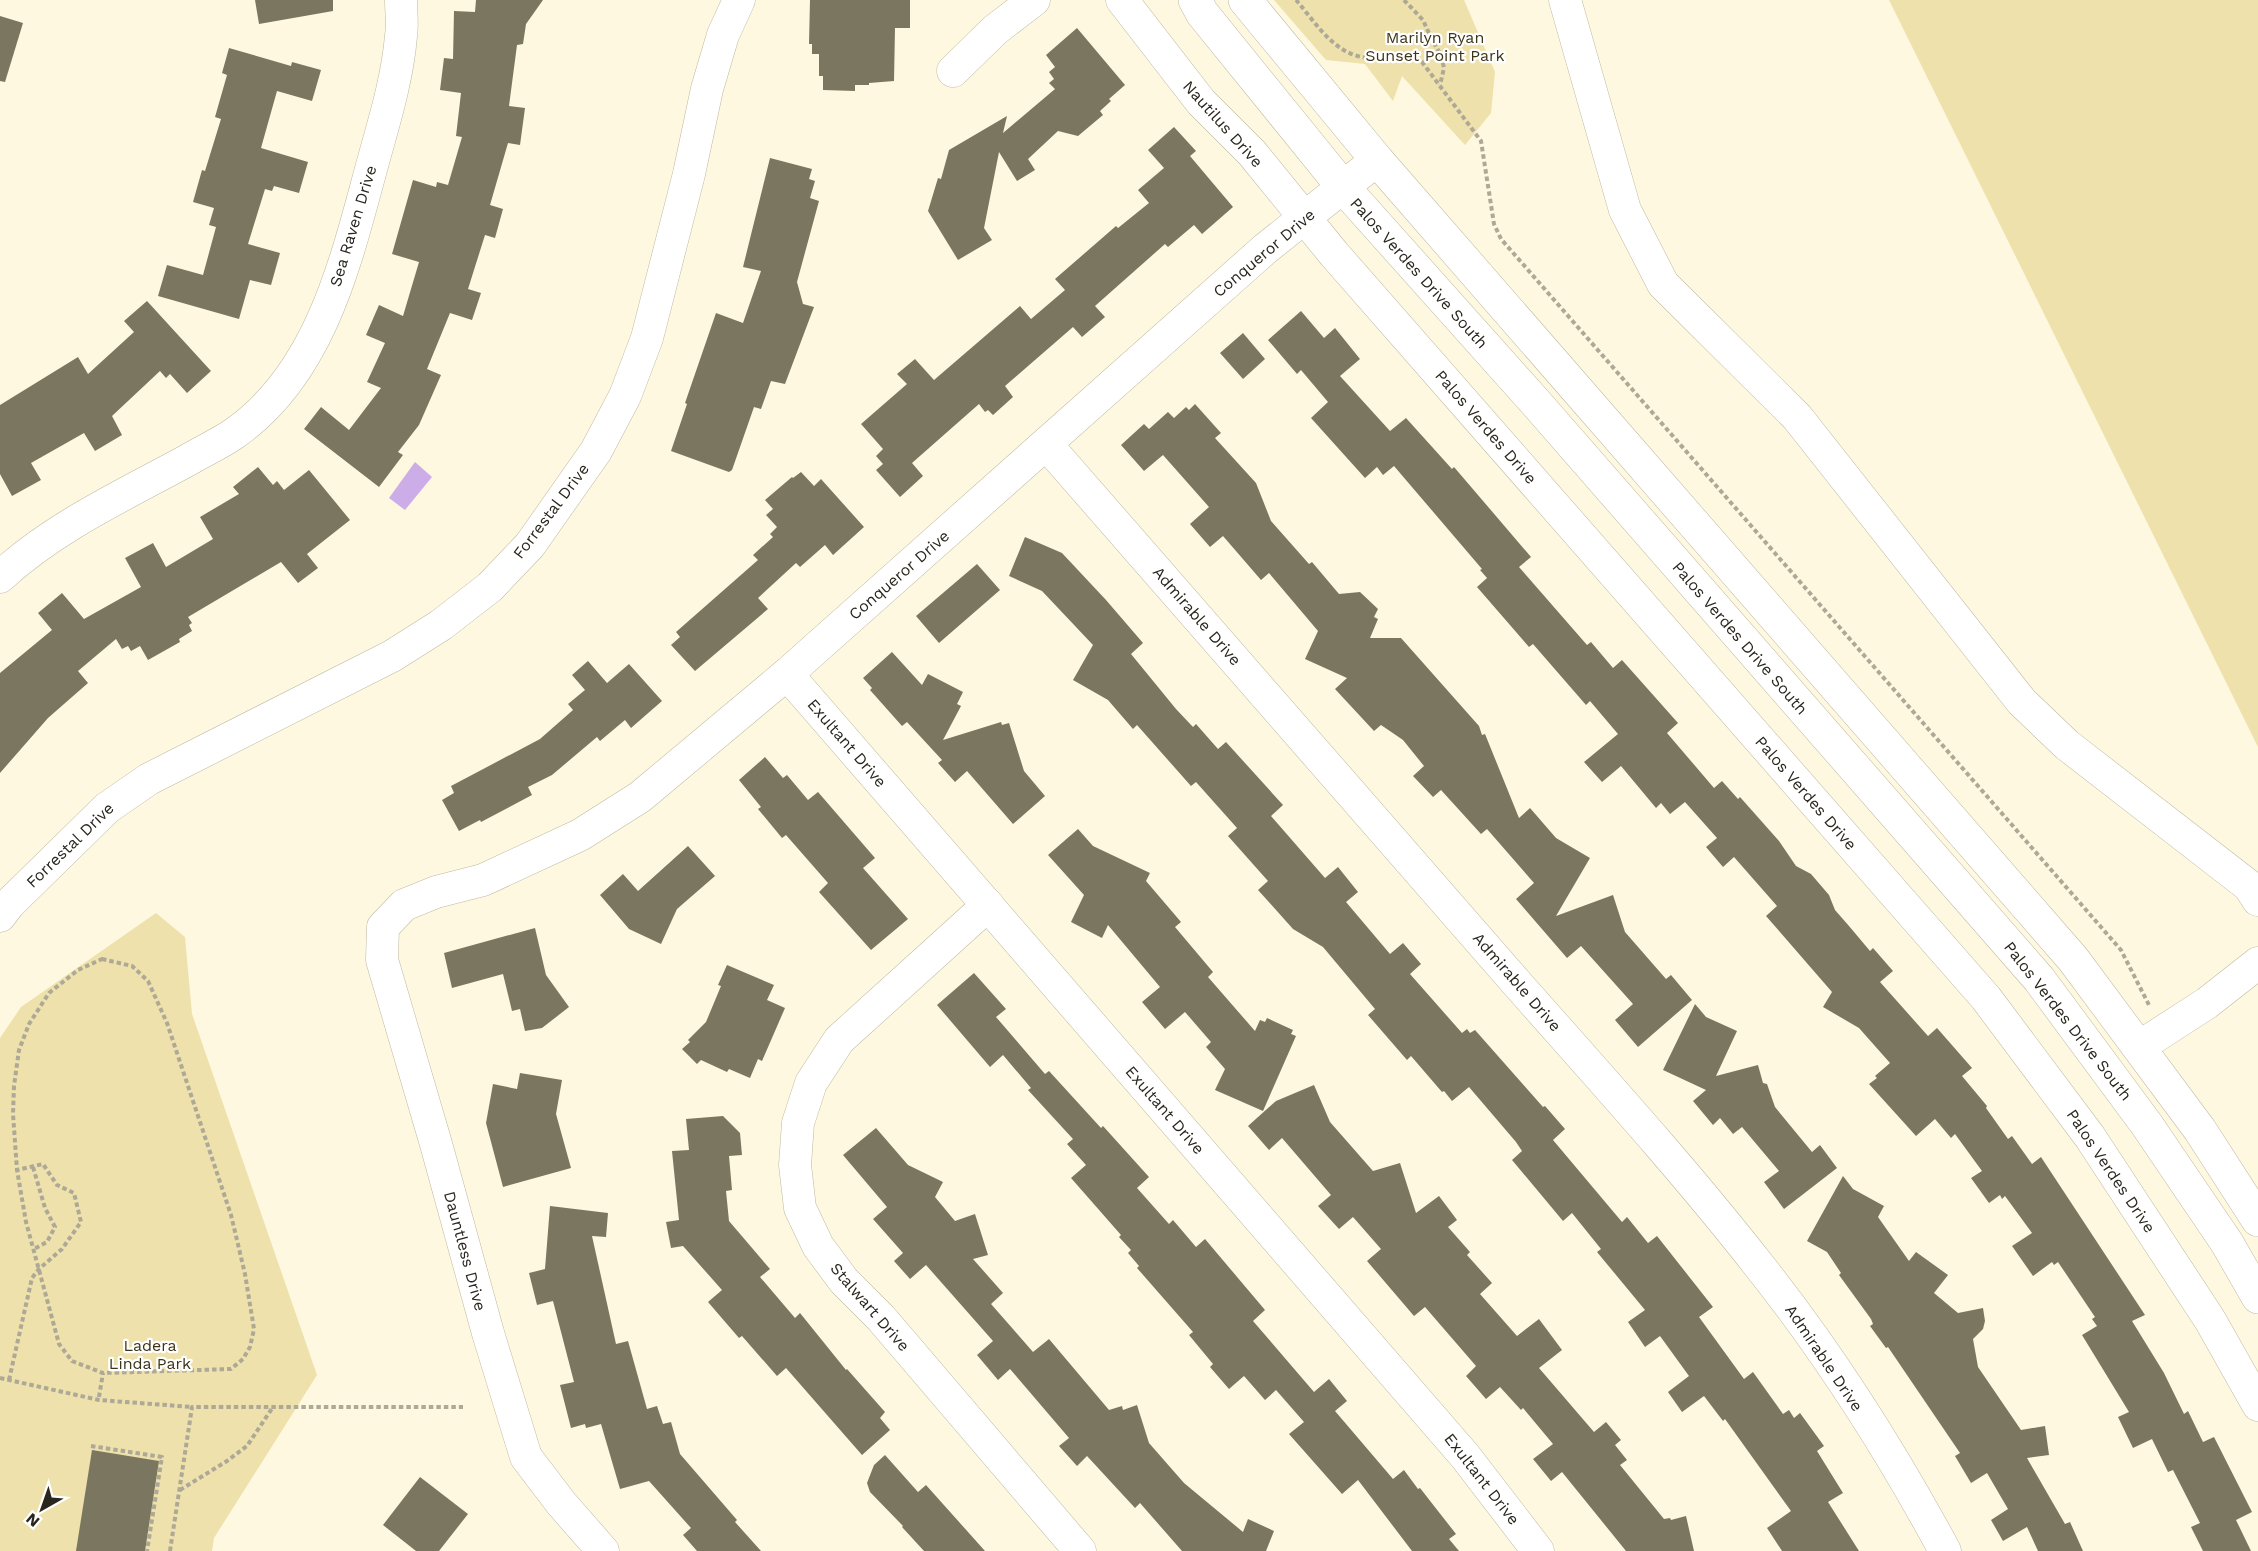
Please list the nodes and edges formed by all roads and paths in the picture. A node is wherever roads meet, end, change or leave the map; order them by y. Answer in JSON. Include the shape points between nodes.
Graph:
{"nodes":[{"id":1,"x":401,"y":0,"type":"edge"},
{"id":2,"x":739,"y":0,"type":"edge"},
{"id":3,"x":1034,"y":0,"type":"edge"},
{"id":4,"x":1122,"y":0,"type":"edge"},
{"id":5,"x":1194,"y":0,"type":"edge"},
{"id":6,"x":1245,"y":0,"type":"edge"},
{"id":7,"x":1296,"y":0,"type":"edge"},
{"id":8,"x":1404,"y":0,"type":"edge"},
{"id":9,"x":1565,"y":0,"type":"edge"},
{"id":10,"x":953,"y":71,"type":"dead end"},
{"id":11,"x":1440,"y":86,"type":"junction"},
{"id":12,"x":1377,"y":160,"type":"junction"},
{"id":13,"x":1343,"y":188,"type":"junction"},
{"id":14,"x":1303,"y":219,"type":"junction"},
{"id":15,"x":1047,"y":445,"type":"junction"},
{"id":16,"x":0,"y":577,"type":"edge"},
{"id":17,"x":787,"y":674,"type":"junction"},
{"id":18,"x":2258,"y":900,"type":"edge"},
{"id":19,"x":988,"y":905,"type":"junction"},
{"id":20,"x":0,"y":916,"type":"edge"},
{"id":21,"x":382,"y":927,"type":"joint"},
{"id":22,"x":2258,"y":963,"type":"edge"},
{"id":23,"x":2152,"y":1039,"type":"junction"},
{"id":24,"x":2108,"y":1071,"type":"junction"},
{"id":25,"x":33,"y":1167,"type":"junction"},
{"id":26,"x":18,"y":1170,"type":"junction"},
{"id":27,"x":2258,"y":1220,"type":"edge"},
{"id":28,"x":34,"y":1249,"type":"junction"},
{"id":29,"x":39,"y":1269,"type":"junction"},
{"id":30,"x":2258,"y":1298,"type":"edge"},
{"id":31,"x":103,"y":1373,"type":"junction"},
{"id":32,"x":0,"y":1378,"type":"edge"},
{"id":33,"x":9,"y":1380,"type":"junction"},
{"id":34,"x":99,"y":1397,"type":"dead end"},
{"id":35,"x":2258,"y":1405,"type":"edge"},
{"id":36,"x":192,"y":1407,"type":"junction"},
{"id":37,"x":273,"y":1407,"type":"junction"},
{"id":38,"x":463,"y":1407,"type":"dead end"},
{"id":39,"x":91,"y":1446,"type":"dead end"},
{"id":40,"x":179,"y":1490,"type":"junction"},
{"id":41,"x":147,"y":1551,"type":"edge"},
{"id":42,"x":170,"y":1551,"type":"edge"},
{"id":43,"x":603,"y":1551,"type":"edge"},
{"id":44,"x":1080,"y":1551,"type":"edge"},
{"id":45,"x":1538,"y":1551,"type":"edge"},
{"id":46,"x":1945,"y":1551,"type":"edge"}],
"edges":[{"from":1,"to":16,"type":"street","name":"Sea Raven Drive","via":[[402,35],[393,89],[346,259],[317,333],[298,365],[268,404],[236,433],[66,528],[23,556]]},
{"from":2,"to":20,"type":"street","name":"Forrestal Drive","via":[[723,35],[707,89],[647,338],[625,396],[596,451],[530,545],[482,593],[392,656],[149,779],[107,808]]},
{"from":3,"to":10,"type":"street","via":[[995,30]]},
{"from":4,"to":14,"type":"street","name":"Nautilus Drive","via":[[1201,102],[1252,153]]},
{"from":5,"to":13,"type":"main road","name":"Palos Verdes Drive South"},
{"from":6,"to":12,"type":"main road"},
{"from":7,"to":11,"type":"path","via":[[1326,37],[1346,52],[1370,58],[1411,56],[1422,62]]},
{"from":8,"to":11,"type":"path","via":[[1423,20],[1441,55],[1444,68]]},
{"from":9,"to":18,"type":"street","via":[[1625,210],[1663,284],[1797,417],[2022,702],[2067,746],[2249,886]]},
{"from":11,"to":23,"type":"path","via":[[1481,141],[1494,224],[1501,239],[2121,950]]},
{"from":12,"to":13,"type":"street","name":"Conqueror Drive"},
{"from":12,"to":23,"type":"main road","via":[[2073,959]]},
{"from":13,"to":14,"type":"street","name":"Conqueror Drive"},
{"from":13,"to":24,"type":"main road","name":"Palos Verdes Drive South","via":[[2032,970]]},
{"from":14,"to":15,"type":"street","name":"Conqueror Drive"},
{"from":14,"to":35,"type":"street","name":"Palos Verdes Drive","via":[[1986,998],[2090,1137],[2210,1320]]},
{"from":15,"to":17,"type":"street","name":"Conqueror Drive"},
{"from":15,"to":46,"type":"street","name":"Admirable Drive","via":[[1323,758],[1758,1264],[1856,1403]]},
{"from":17,"to":19,"type":"street","name":"Exultant Drive"},
{"from":17,"to":21,"type":"street","name":"Conqueror Drive","via":[[640,797],[580,835],[483,880],[404,905]]},
{"from":19,"to":44,"type":"street","name":"Stalwart Drive","via":[[838,1040],[811,1083],[798,1123],[795,1165],[800,1208],[818,1246],[844,1281],[881,1318]]},
{"from":19,"to":45,"type":"street","name":"Exultant Drive","via":[[1466,1456]]},
{"from":21,"to":43,"type":"street","name":"Dauntless Drive","via":[[382,960],[526,1456]]},
{"from":22,"to":23,"type":"street"},
{"from":23,"to":24,"type":"main road"},
{"from":23,"to":27,"type":"main road","via":[[2200,1130]]},
{"from":24,"to":30,"type":"main road","name":"Palos Verdes Drive South","via":[[2227,1243]]},
{"from":25,"to":26,"type":"path"},
{"from":25,"to":28,"type":"path","via":[[45,1208],[56,1227],[47,1242]]},
{"from":25,"to":29,"type":"path","via":[[43,1164],[57,1185],[74,1193],[81,1222],[62,1248]]},
{"from":26,"to":28,"type":"path"},
{"from":26,"to":31,"type":"path","via":[[14,1086],[19,1050],[28,1024],[49,993],[78,970],[102,959],[132,966],[148,981],[167,1023],[231,1215],[254,1329],[250,1347],[231,1369]]},
{"from":28,"to":29,"type":"path"},
{"from":29,"to":31,"type":"path","via":[[59,1344],[72,1361]]},
{"from":29,"to":33,"type":"path","via":[[32,1278]]},
{"from":31,"to":34,"type":"path"},
{"from":32,"to":33,"type":"path"},
{"from":33,"to":36,"type":"path","via":[[99,1400]]},
{"from":36,"to":37,"type":"path"},
{"from":36,"to":40,"type":"path"},
{"from":37,"to":38,"type":"path"},
{"from":37,"to":40,"type":"path","via":[[247,1446]]},
{"from":39,"to":41,"type":"path","via":[[162,1457]]},
{"from":40,"to":42,"type":"path"}]}
